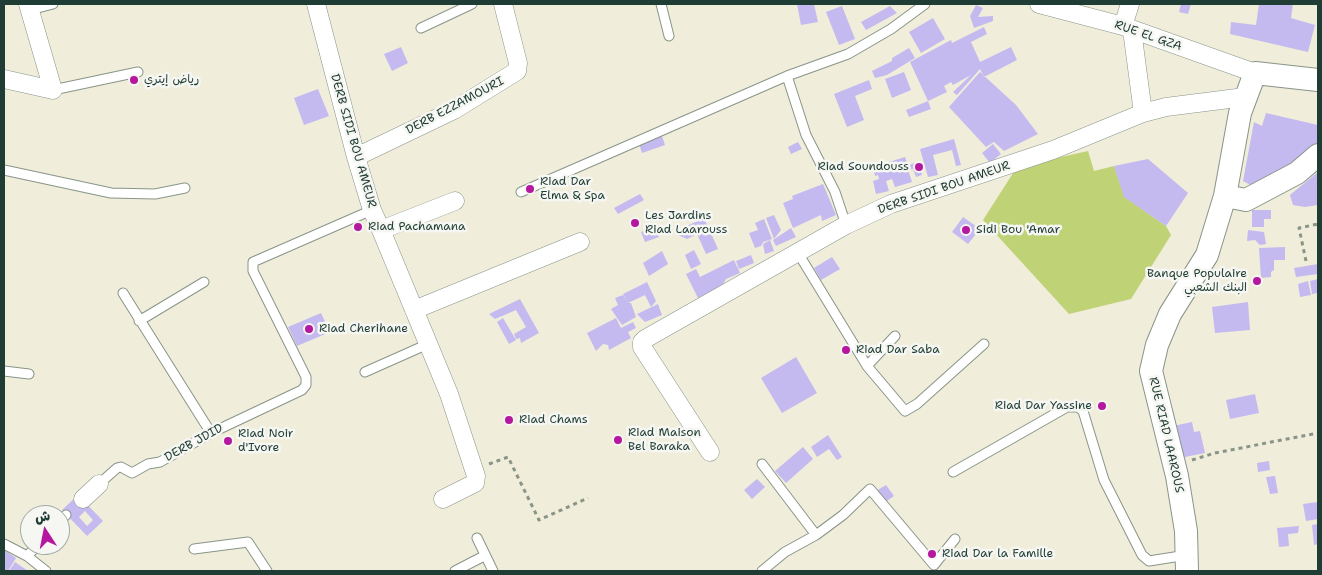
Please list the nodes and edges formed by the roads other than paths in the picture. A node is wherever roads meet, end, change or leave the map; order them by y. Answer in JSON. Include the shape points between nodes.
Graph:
{"nodes":[{"id":1,"x":53,"y":4,"type":"edge"},
{"id":2,"x":316,"y":4,"type":"edge"},
{"id":3,"x":472,"y":4,"type":"edge"},
{"id":4,"x":503,"y":4,"type":"edge"},
{"id":5,"x":661,"y":4,"type":"edge"},
{"id":6,"x":925,"y":4,"type":"edge"},
{"id":7,"x":1039,"y":4,"type":"edge"},
{"id":8,"x":1130,"y":4,"type":"edge"},
{"id":9,"x":29,"y":7,"type":"edge"},
{"id":10,"x":421,"y":28,"type":"dead end"},
{"id":11,"x":1128,"y":28,"type":"junction"},
{"id":12,"x":669,"y":36,"type":"dead end"},
{"id":13,"x":138,"y":72,"type":"dead end"},
{"id":14,"x":1255,"y":73,"type":"junction"},
{"id":15,"x":786,"y":76,"type":"junction"},
{"id":16,"x":4,"y":79,"type":"edge"},
{"id":17,"x":1318,"y":80,"type":"edge"},
{"id":18,"x":53,"y":90,"type":"junction"},
{"id":19,"x":1245,"y":96,"type":"junction"},
{"id":20,"x":1143,"y":113,"type":"junction"},
{"id":21,"x":1318,"y":155,"type":"edge"},
{"id":22,"x":356,"y":157,"type":"junction"},
{"id":23,"x":4,"y":170,"type":"edge"},
{"id":24,"x":184,"y":188,"type":"dead end"},
{"id":25,"x":521,"y":192,"type":"dead end"},
{"id":26,"x":1225,"y":196,"type":"junction"},
{"id":27,"x":455,"y":200,"type":"dead end"},
{"id":28,"x":372,"y":210,"type":"junction"},
{"id":29,"x":846,"y":225,"type":"junction"},
{"id":30,"x":382,"y":230,"type":"junction"},
{"id":31,"x":580,"y":242,"type":"dead end"},
{"id":32,"x":798,"y":253,"type":"junction"},
{"id":33,"x":204,"y":282,"type":"dead end"},
{"id":34,"x":123,"y":293,"type":"dead end"},
{"id":35,"x":414,"y":310,"type":"junction"},
{"id":36,"x":139,"y":321,"type":"junction"},
{"id":37,"x":895,"y":336,"type":"dead end"},
{"id":38,"x":428,"y":344,"type":"junction"},
{"id":39,"x":984,"y":344,"type":"dead end"},
{"id":40,"x":867,"y":366,"type":"junction"},
{"id":41,"x":4,"y":371,"type":"edge"},
{"id":42,"x":365,"y":372,"type":"dead end"},
{"id":43,"x":29,"y":374,"type":"dead end"},
{"id":44,"x":211,"y":433,"type":"junction"},
{"id":45,"x":710,"y":452,"type":"dead end"},
{"id":46,"x":762,"y":464,"type":"dead end"},
{"id":47,"x":953,"y":472,"type":"dead end"},
{"id":48,"x":99,"y":484,"type":"joint"},
{"id":49,"x":443,"y":499,"type":"dead end"},
{"id":50,"x":83,"y":500,"type":"dead end"},
{"id":51,"x":816,"y":535,"type":"junction"},
{"id":52,"x":477,"y":538,"type":"dead end"},
{"id":53,"x":955,"y":539,"type":"dead end"},
{"id":54,"x":4,"y":544,"type":"edge"},
{"id":55,"x":194,"y":549,"type":"dead end"},
{"id":56,"x":27,"y":556,"type":"joint"},
{"id":57,"x":484,"y":556,"type":"junction"},
{"id":58,"x":1187,"y":563,"type":"edge"},
{"id":59,"x":46,"y":571,"type":"edge"},
{"id":60,"x":267,"y":571,"type":"edge"},
{"id":61,"x":455,"y":571,"type":"edge"},
{"id":62,"x":493,"y":571,"type":"edge"},
{"id":63,"x":762,"y":571,"type":"edge"}],
"edges":[{"from":1,"to":9,"type":"lane"},
{"from":2,"to":22,"type":"street","name":"DERB SIDI BOU AMEUR"},
{"from":3,"to":10,"type":"lane"},
{"from":4,"to":22,"type":"street","name":"DERB EZZAMOURI","via":[[518,63],[517,71],[454,110]]},
{"from":5,"to":12,"type":"lane"},
{"from":6,"to":15,"type":"lane","via":[[848,54]]},
{"from":7,"to":11,"type":"street","name":"RUE EL GZA"},
{"from":8,"to":11,"type":"street"},
{"from":9,"to":18,"type":"street"},
{"from":11,"to":14,"type":"street","name":"RUE EL GZA"},
{"from":11,"to":20,"type":"street"},
{"from":13,"to":18,"type":"lane"},
{"from":14,"to":17,"type":"street"},
{"from":14,"to":19,"type":"street","name":"RUE RIAD LAAROUS"},
{"from":15,"to":25,"type":"lane"},
{"from":15,"to":29,"type":"lane","via":[[806,135],[835,192]]},
{"from":16,"to":18,"type":"street"},
{"from":19,"to":20,"type":"street","name":"DERB SIDI BOU AMEUR"},
{"from":19,"to":26,"type":"street","name":"RUE RIAD LAAROUS"},
{"from":20,"to":29,"type":"street","name":"DERB SIDI BOU AMEUR","via":[[1053,150],[891,204]]},
{"from":21,"to":26,"type":"street","via":[[1297,173],[1253,197],[1246,200]]},
{"from":22,"to":28,"type":"street","name":"DERB SIDI BOU AMEUR"},
{"from":23,"to":24,"type":"lane","via":[[111,193],[155,194]]},
{"from":26,"to":58,"type":"street","name":"RUE RIAD LAAROUS","via":[[1206,255],[1170,314],[1157,345],[1151,371],[1175,465],[1186,531]]},
{"from":27,"to":30,"type":"street"},
{"from":28,"to":30,"type":"street","name":"DERB SIDI BOU AMEUR"},
{"from":28,"to":44,"type":"lane","name":"DERB JDID","via":[[253,262],[253,271],[307,381],[302,390]]},
{"from":29,"to":32,"type":"street","name":"DERB SIDI BOU AMEUR"},
{"from":30,"to":35,"type":"street","name":"DERB SIDI BOU AMEUR"},
{"from":31,"to":35,"type":"street"},
{"from":32,"to":40,"type":"lane"},
{"from":32,"to":45,"type":"street","name":"DERB SIDI BOU AMEUR","via":[[642,342],[642,347]]},
{"from":33,"to":36,"type":"lane"},
{"from":34,"to":36,"type":"lane"},
{"from":35,"to":38,"type":"street","name":"DERB SIDI BOU AMEUR"},
{"from":36,"to":44,"type":"lane"},
{"from":37,"to":40,"type":"lane"},
{"from":38,"to":42,"type":"lane"},
{"from":38,"to":49,"type":"street","name":"DERB SIDI BOU AMEUR","via":[[449,394],[477,480]]},
{"from":39,"to":40,"type":"lane","via":[[909,410],[900,408]]},
{"from":41,"to":43,"type":"lane"},
{"from":44,"to":48,"type":"lane","name":"DERB JDID","via":[[164,460],[134,472],[117,468]]},
{"from":46,"to":51,"type":"lane"},
{"from":47,"to":58,"type":"lane","via":[[1066,407],[1078,407],[1083,411],[1104,480],[1142,555],[1149,561]]},
{"from":48,"to":50,"type":"street","name":"DERB JDID"},
{"from":51,"to":53,"type":"lane","via":[[870,489],[934,565]]},
{"from":51,"to":63,"type":"lane"},
{"from":52,"to":57,"type":"lane"},
{"from":54,"to":56,"type":"lane"},
{"from":55,"to":60,"type":"lane","via":[[248,542]]},
{"from":56,"to":59,"type":"lane"},
{"from":57,"to":61,"type":"lane"},
{"from":57,"to":62,"type":"lane"}]}
